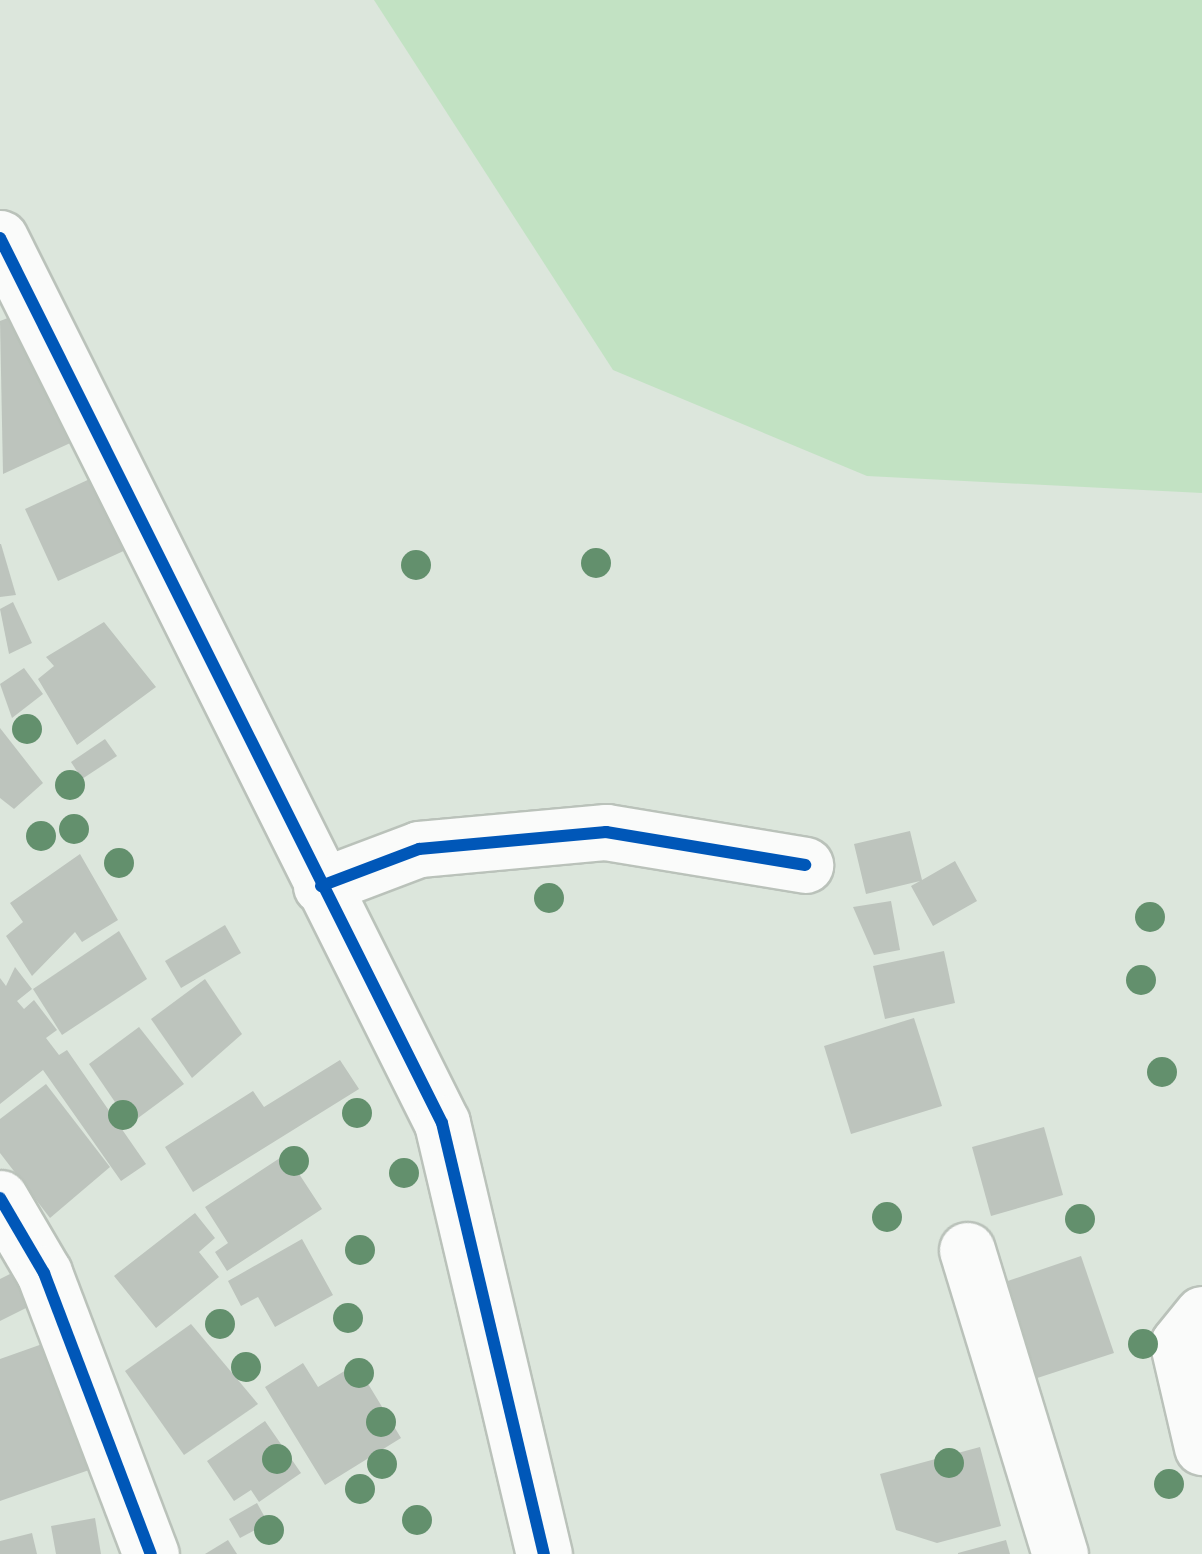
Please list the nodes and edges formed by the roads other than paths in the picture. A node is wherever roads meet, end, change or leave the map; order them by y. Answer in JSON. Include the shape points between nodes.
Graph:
{"nodes":[{"id":1,"x":0,"y":238,"type":"edge"},
{"id":2,"x":805,"y":865,"type":"dead end"},
{"id":3,"x":322,"y":886,"type":"junction"},
{"id":4,"x":0,"y":1198,"type":"edge"},
{"id":5,"x":967,"y":1250,"type":"dead end"},
{"id":6,"x":1202,"y":1314,"type":"edge"},
{"id":7,"x":1202,"y":1447,"type":"edge"},
{"id":8,"x":151,"y":1554,"type":"edge"},
{"id":9,"x":544,"y":1554,"type":"edge"},
{"id":10,"x":1060,"y":1554,"type":"edge"}],
"edges":[{"from":1,"to":3,"type":"street"},
{"from":2,"to":3,"type":"street","via":[[606,832],[420,849]]},
{"from":3,"to":9,"type":"street","via":[[442,1123]]},
{"from":4,"to":8,"type":"street","via":[[44,1274]]},
{"from":5,"to":10,"type":"street"},
{"from":6,"to":7,"type":"street","via":[[1178,1344]]}]}
